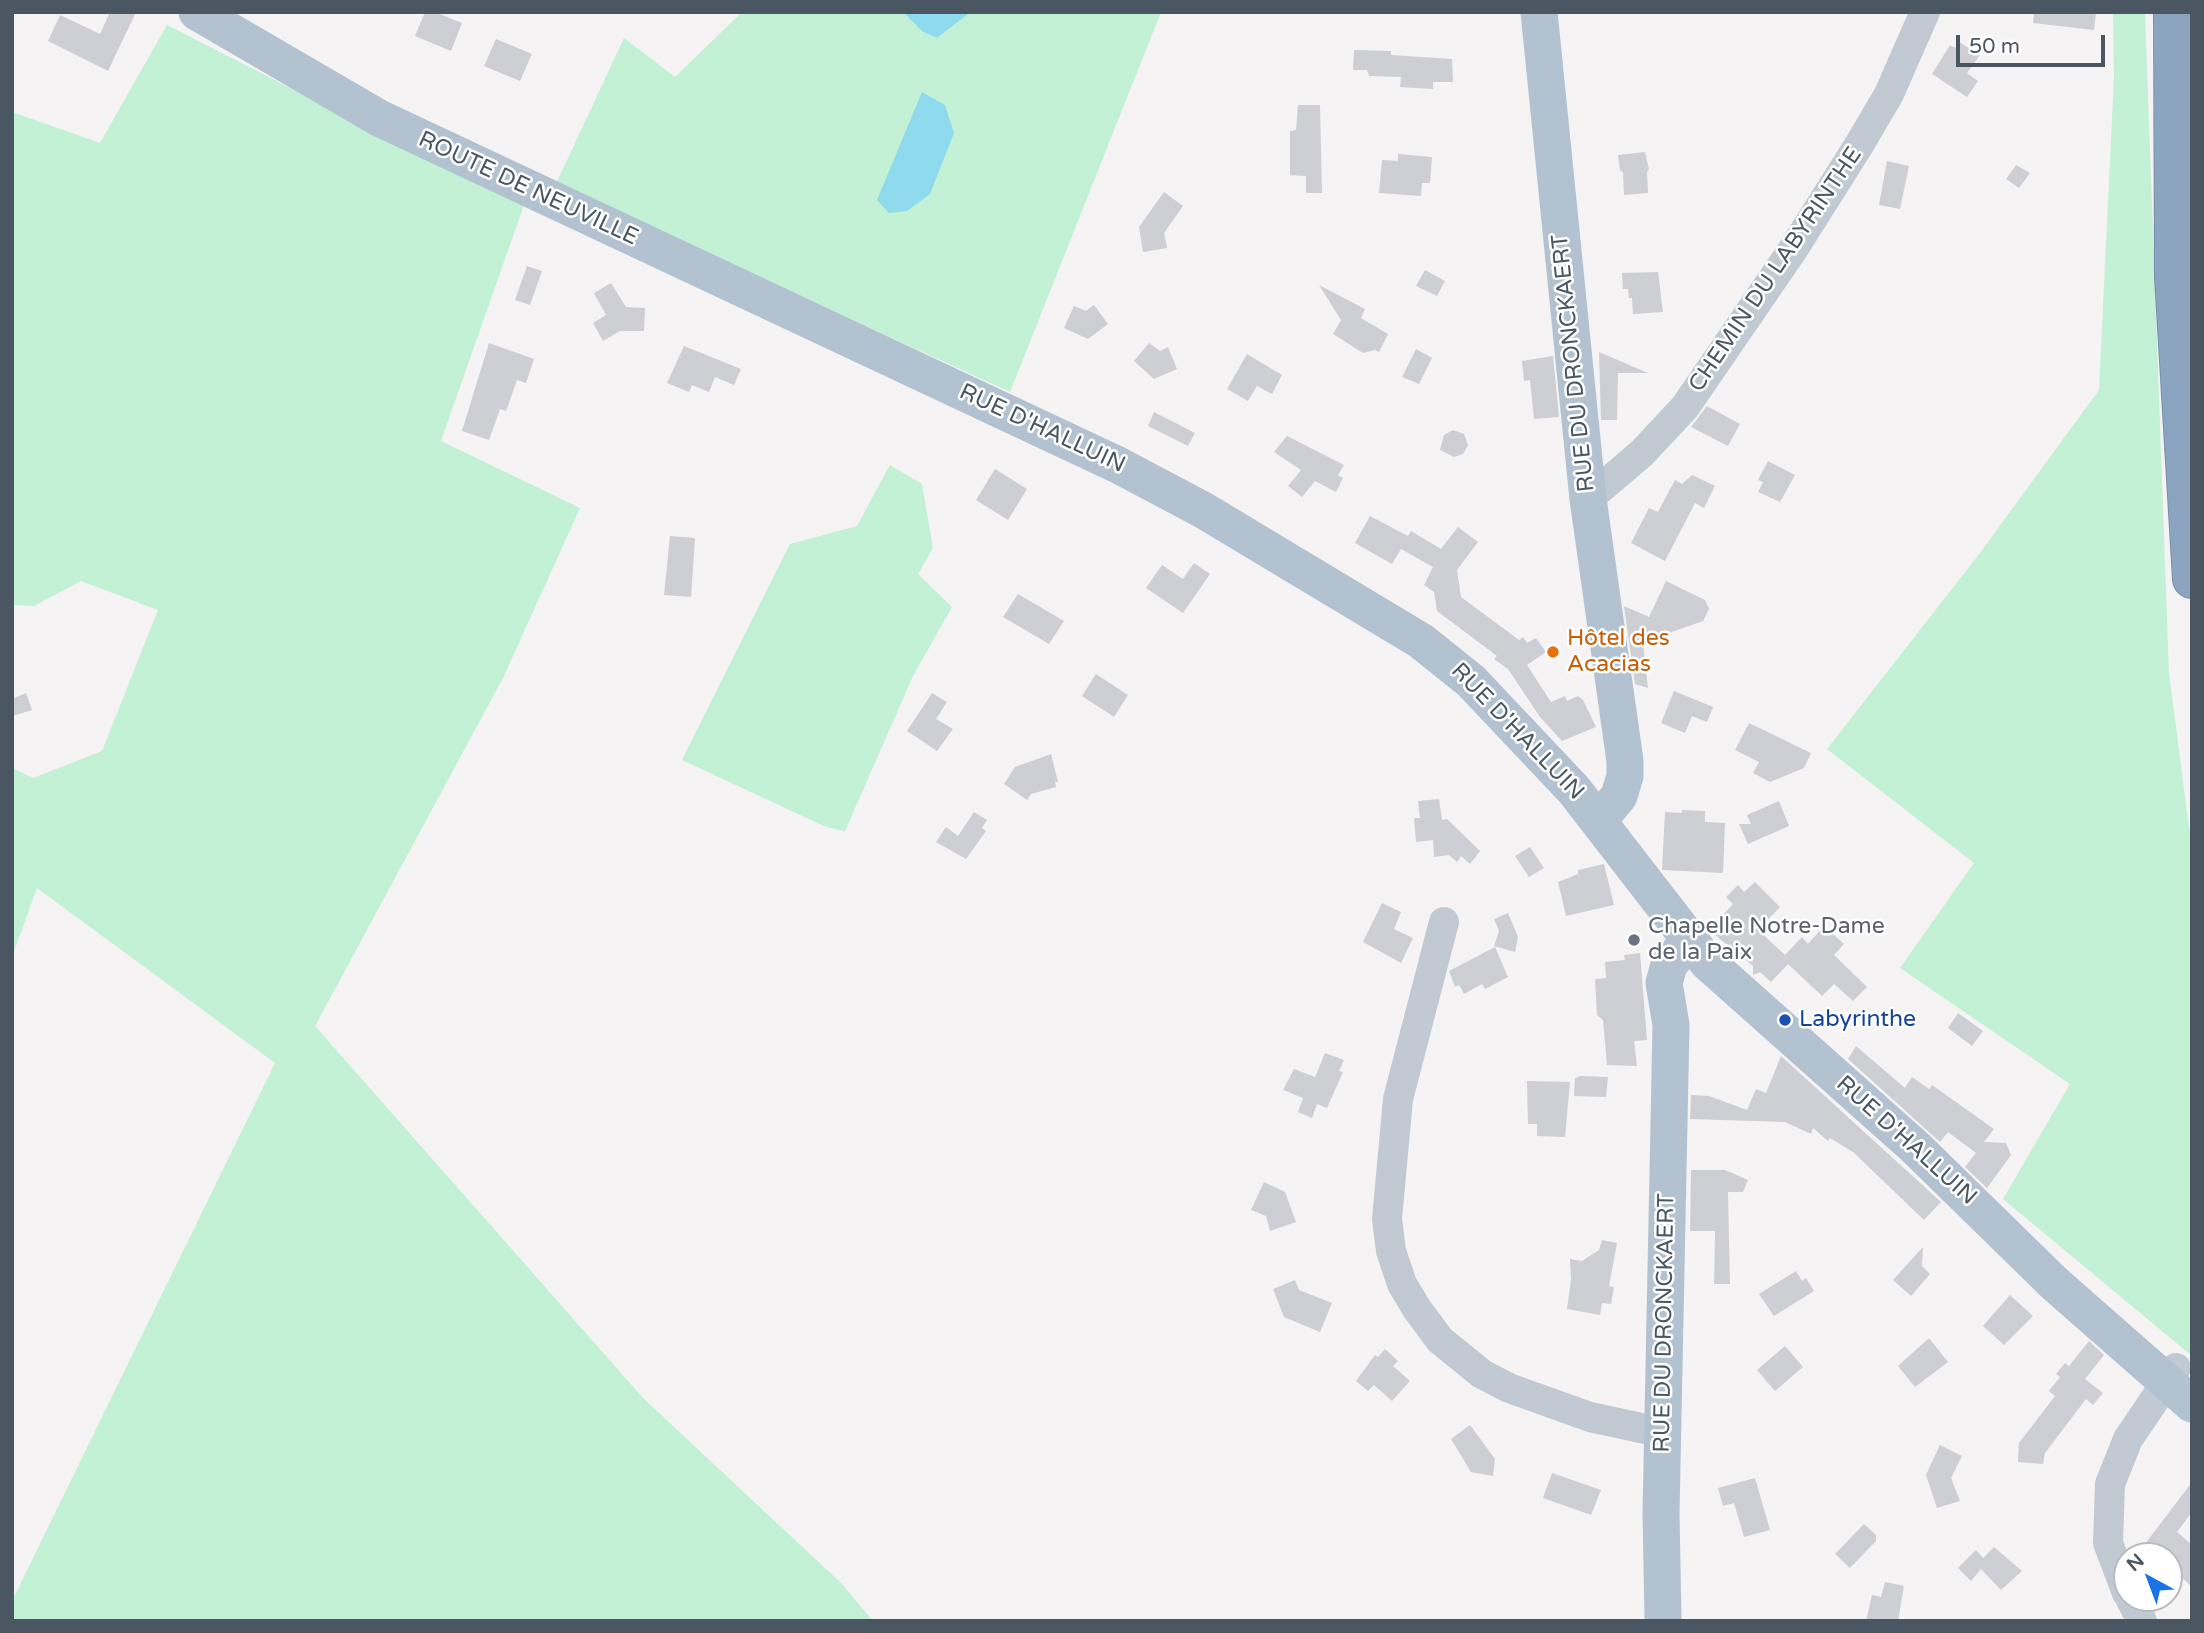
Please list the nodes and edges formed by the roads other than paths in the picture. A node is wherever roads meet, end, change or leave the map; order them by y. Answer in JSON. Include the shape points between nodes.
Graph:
{"nodes":[{"id":1,"x":197,"y":12,"type":"edge"},
{"id":2,"x":1539,"y":12,"type":"edge"},
{"id":3,"x":1925,"y":12,"type":"edge"},
{"id":4,"x":2171,"y":12,"type":"edge"},
{"id":5,"x":868,"y":348,"type":"joint"},
{"id":6,"x":1588,"y":499,"type":"junction"},
{"id":7,"x":2192,"y":579,"type":"edge"},
{"id":8,"x":1616,"y":712,"type":"junction"},
{"id":9,"x":1574,"y":790,"type":"junction"},
{"id":10,"x":1599,"y":820,"type":"junction"},
{"id":11,"x":1444,"y":922,"type":"dead end"},
{"id":12,"x":1688,"y":941,"type":"junction"},
{"id":13,"x":1713,"y":968,"type":"junction"},
{"id":14,"x":1671,"y":1025,"type":"junction"},
{"id":15,"x":2181,"y":1383,"type":"edge"},
{"id":16,"x":1664,"y":1433,"type":"junction"},
{"id":17,"x":2113,"y":1560,"type":"edge"},
{"id":18,"x":1663,"y":1621,"type":"edge"}],
"edges":[{"from":1,"to":5,"type":"main road","name":"ROUTE DE NEUVILLE","via":[[379,118]]},
{"from":2,"to":6,"type":"main road","name":"RUE DU DRONCKAERT"},
{"from":3,"to":6,"type":"street","name":"CHEMIN DU LABYRINTHE","via":[[1870,127],[1693,396],[1642,453]]},
{"from":4,"to":7,"type":"highway","via":[[2174,277]]},
{"from":5,"to":9,"type":"main road","name":"RUE D'HALLUIN","via":[[1203,509],[1381,614],[1471,681]]},
{"from":6,"to":8,"type":"main road","name":"RUE DU DRONCKAERT"},
{"from":8,"to":9,"type":"main road","name":"RUE DU DRONCKAERT","via":[[1614,746],[1608,759]]},
{"from":8,"to":10,"type":"main road","name":"RUE DU DRONCKAERT","via":[[1625,776],[1619,796]]},
{"from":9,"to":10,"type":"main road","name":"RUE D'HALLUIN"},
{"from":10,"to":12,"type":"main road","name":"RUE D'HALLUIN"},
{"from":11,"to":16,"type":"street","via":[[1398,1099],[1387,1219],[1402,1284],[1440,1340],[1489,1378],[1590,1417]]},
{"from":12,"to":13,"type":"main road","name":"RUE D'HALLUIN"},
{"from":12,"to":14,"type":"main road","name":"RUE DU DRONCKAERT","via":[[1669,965],[1664,983]]},
{"from":13,"to":14,"type":"main road","name":"RUE DU DRONCKAERT","via":[[1684,995]]},
{"from":13,"to":15,"type":"main road","name":"RUE D'HALLUIN"},
{"from":14,"to":16,"type":"main road","name":"RUE DU DRONCKAERT"},
{"from":15,"to":17,"type":"street","via":[[2125,1446],[2114,1469],[2106,1528]]},
{"from":16,"to":18,"type":"main road","name":"RUE DU DRONCKAERT"}]}
